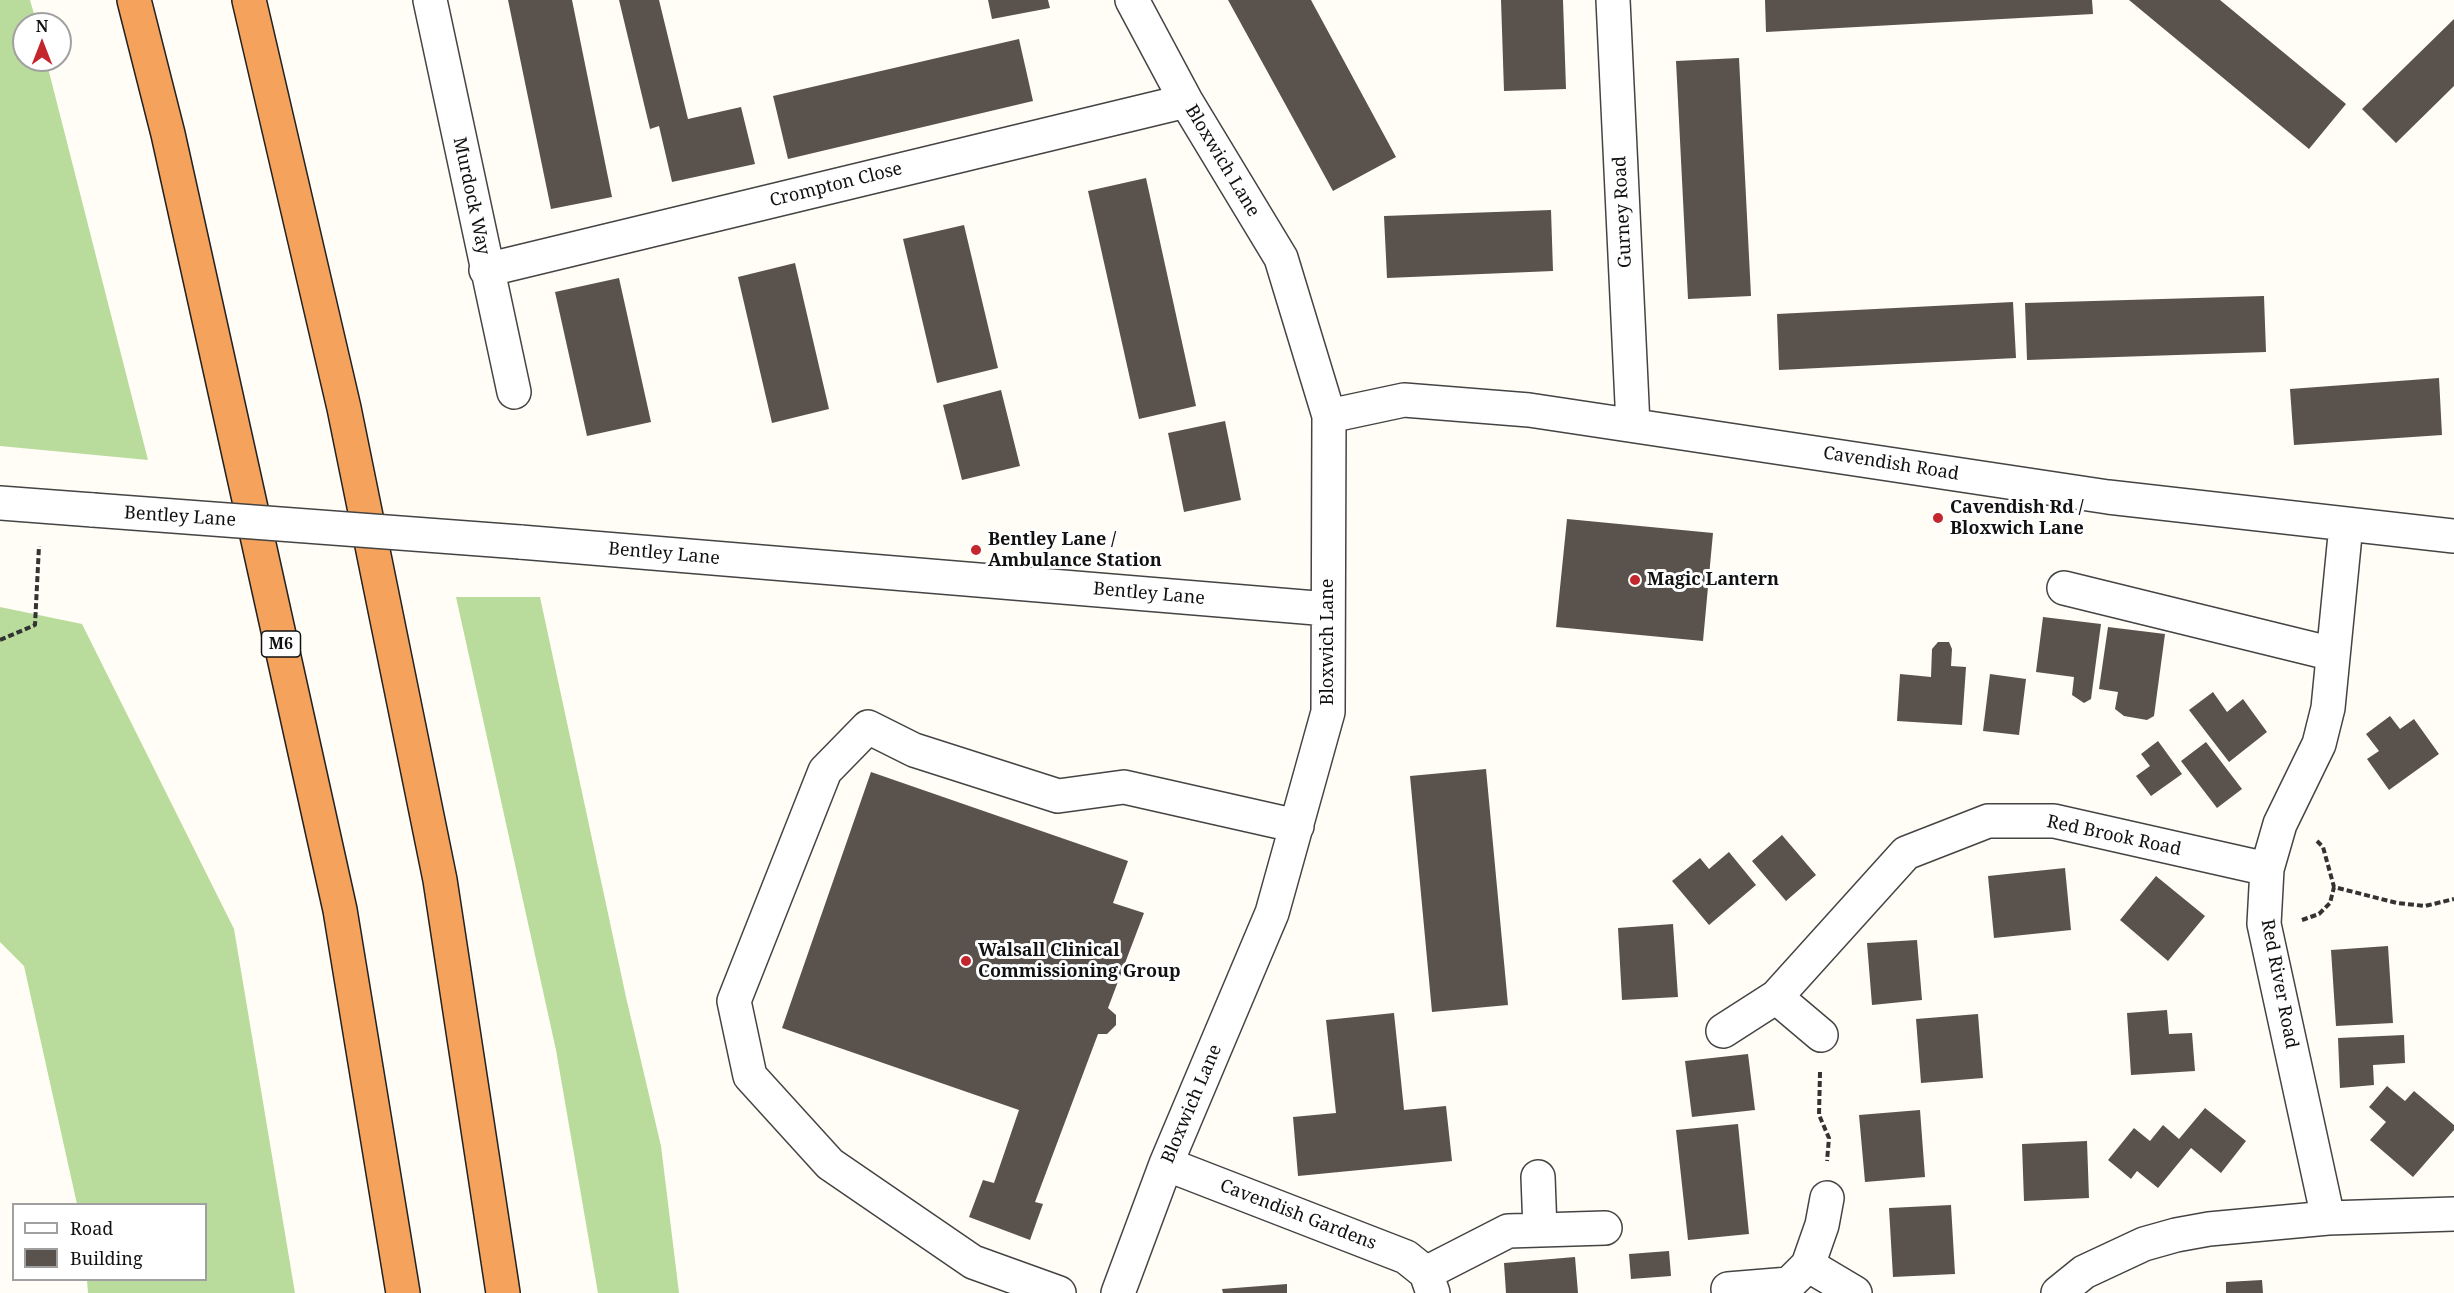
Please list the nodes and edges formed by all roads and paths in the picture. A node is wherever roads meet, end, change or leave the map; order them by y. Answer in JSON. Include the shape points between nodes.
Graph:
{"nodes":[{"id":1,"x":134,"y":0,"type":"edge"},
{"id":2,"x":249,"y":0,"type":"edge"},
{"id":3,"x":430,"y":0,"type":"edge"},
{"id":4,"x":1132,"y":0,"type":"edge"},
{"id":5,"x":1613,"y":0,"type":"edge"},
{"id":6,"x":1185,"y":101,"type":"junction"},
{"id":7,"x":486,"y":270,"type":"junction"},
{"id":8,"x":514,"y":392,"type":"dead end"},
{"id":9,"x":1329,"y":416,"type":"junction"},
{"id":10,"x":1633,"y":425,"type":"junction"},
{"id":11,"x":0,"y":503,"type":"edge"},
{"id":12,"x":41,"y":506,"type":"junction"},
{"id":13,"x":2346,"y":525,"type":"junction"},
{"id":14,"x":2454,"y":536,"type":"edge"},
{"id":15,"x":2064,"y":588,"type":"dead end"},
{"id":16,"x":1328,"y":609,"type":"junction"},
{"id":17,"x":0,"y":640,"type":"edge"},
{"id":18,"x":2333,"y":654,"type":"junction"},
{"id":19,"x":2280,"y":824,"type":"junction"},
{"id":20,"x":1297,"y":826,"type":"junction"},
{"id":21,"x":2267,"y":869,"type":"junction"},
{"id":22,"x":2454,"y":899,"type":"edge"},
{"id":23,"x":1776,"y":997,"type":"junction"},
{"id":24,"x":1722,"y":1031,"type":"dead end"},
{"id":25,"x":1821,"y":1035,"type":"joint"},
{"id":26,"x":1166,"y":1164,"type":"junction"},
{"id":27,"x":1538,"y":1178,"type":"dead end"},
{"id":28,"x":1827,"y":1198,"type":"joint"},
{"id":29,"x":2454,"y":1214,"type":"edge"},
{"id":30,"x":2328,"y":1218,"type":"junction"},
{"id":31,"x":1605,"y":1228,"type":"dead end"},
{"id":32,"x":1540,"y":1230,"type":"junction"},
{"id":33,"x":1808,"y":1265,"type":"junction"},
{"id":34,"x":1430,"y":1283,"type":"edge"},
{"id":35,"x":1728,"y":1289,"type":"dead end"},
{"id":36,"x":403,"y":1293,"type":"edge"},
{"id":37,"x":503,"y":1293,"type":"edge"},
{"id":38,"x":1059,"y":1293,"type":"edge"},
{"id":39,"x":1118,"y":1293,"type":"edge"},
{"id":40,"x":1855,"y":1293,"type":"edge"},
{"id":41,"x":2058,"y":1293,"type":"edge"}],
"edges":[{"from":1,"to":36,"type":"highway","number":"M6","via":[[168,134],[340,910]]},
{"from":2,"to":37,"type":"highway","via":[[344,408],[437,868]]},
{"from":3,"to":7,"type":"street","name":"Murdock Way"},
{"from":4,"to":6,"type":"street","name":"Bloxwich Lane"},
{"from":5,"to":10,"type":"street","name":"Gurney Road"},
{"from":6,"to":7,"type":"street","name":"Crompton Close"},
{"from":6,"to":9,"type":"street","name":"Bloxwich Lane","via":[[1281,258]]},
{"from":7,"to":8,"type":"street","name":"Murdock Way"},
{"from":9,"to":10,"type":"street","name":"Cavendish Road","via":[[1404,400],[1529,410]]},
{"from":9,"to":16,"type":"street","name":"Bloxwich Lane"},
{"from":10,"to":13,"type":"street","name":"Cavendish Road","via":[[2108,497]]},
{"from":11,"to":12,"type":"street","name":"Bentley Lane"},
{"from":12,"to":16,"type":"street","name":"Bentley Lane","bridge":true},
{"from":12,"to":17,"type":"path","via":[[35,625]]},
{"from":13,"to":14,"type":"street","name":"Cavendish Road"},
{"from":13,"to":18,"type":"street","name":"Red River Road"},
{"from":15,"to":18,"type":"street"},
{"from":16,"to":20,"type":"street","name":"Bloxwich Lane","via":[[1328,712]]},
{"from":18,"to":19,"type":"street","name":"Red River Road","via":[[2328,708],[2319,744]]},
{"from":19,"to":21,"type":"street","name":"Red River Road"},
{"from":19,"to":22,"type":"path","via":[[2313,837],[2323,847],[2334,887],[2426,906]]},
{"from":20,"to":26,"type":"street","name":"Bloxwich Lane","via":[[1272,913]]},
{"from":20,"to":38,"type":"street","via":[[1124,787],[1058,796],[914,750],[868,727],[825,771],[734,1001],[750,1076],[830,1164],[973,1262]]},
{"from":21,"to":23,"type":"street","name":"Red Brook Road","via":[[2054,821],[1988,821],[1906,853]]},
{"from":21,"to":30,"type":"street","name":"Red River Road","via":[[2264,924]]},
{"from":23,"to":24,"type":"street","name":"Red Brook Road"},
{"from":23,"to":25,"type":"street"},
{"from":25,"to":28,"type":"path","via":[[1819,1115],[1829,1138]]},
{"from":26,"to":34,"type":"street","name":"Cavendish Gardens","via":[[1406,1257]]},
{"from":26,"to":39,"type":"street","name":"Bloxwich Lane"},
{"from":27,"to":32,"type":"street"},
{"from":28,"to":33,"type":"street"},
{"from":29,"to":30,"type":"street"},
{"from":30,"to":41,"type":"street","via":[[2176,1234],[2084,1272]]},
{"from":31,"to":32,"type":"street","name":"Cavendish Gardens"},
{"from":32,"to":34,"type":"street","name":"Cavendish Gardens","via":[[1508,1231]]},
{"from":33,"to":35,"type":"street","via":[[1789,1284]]},
{"from":33,"to":40,"type":"street"}]}
